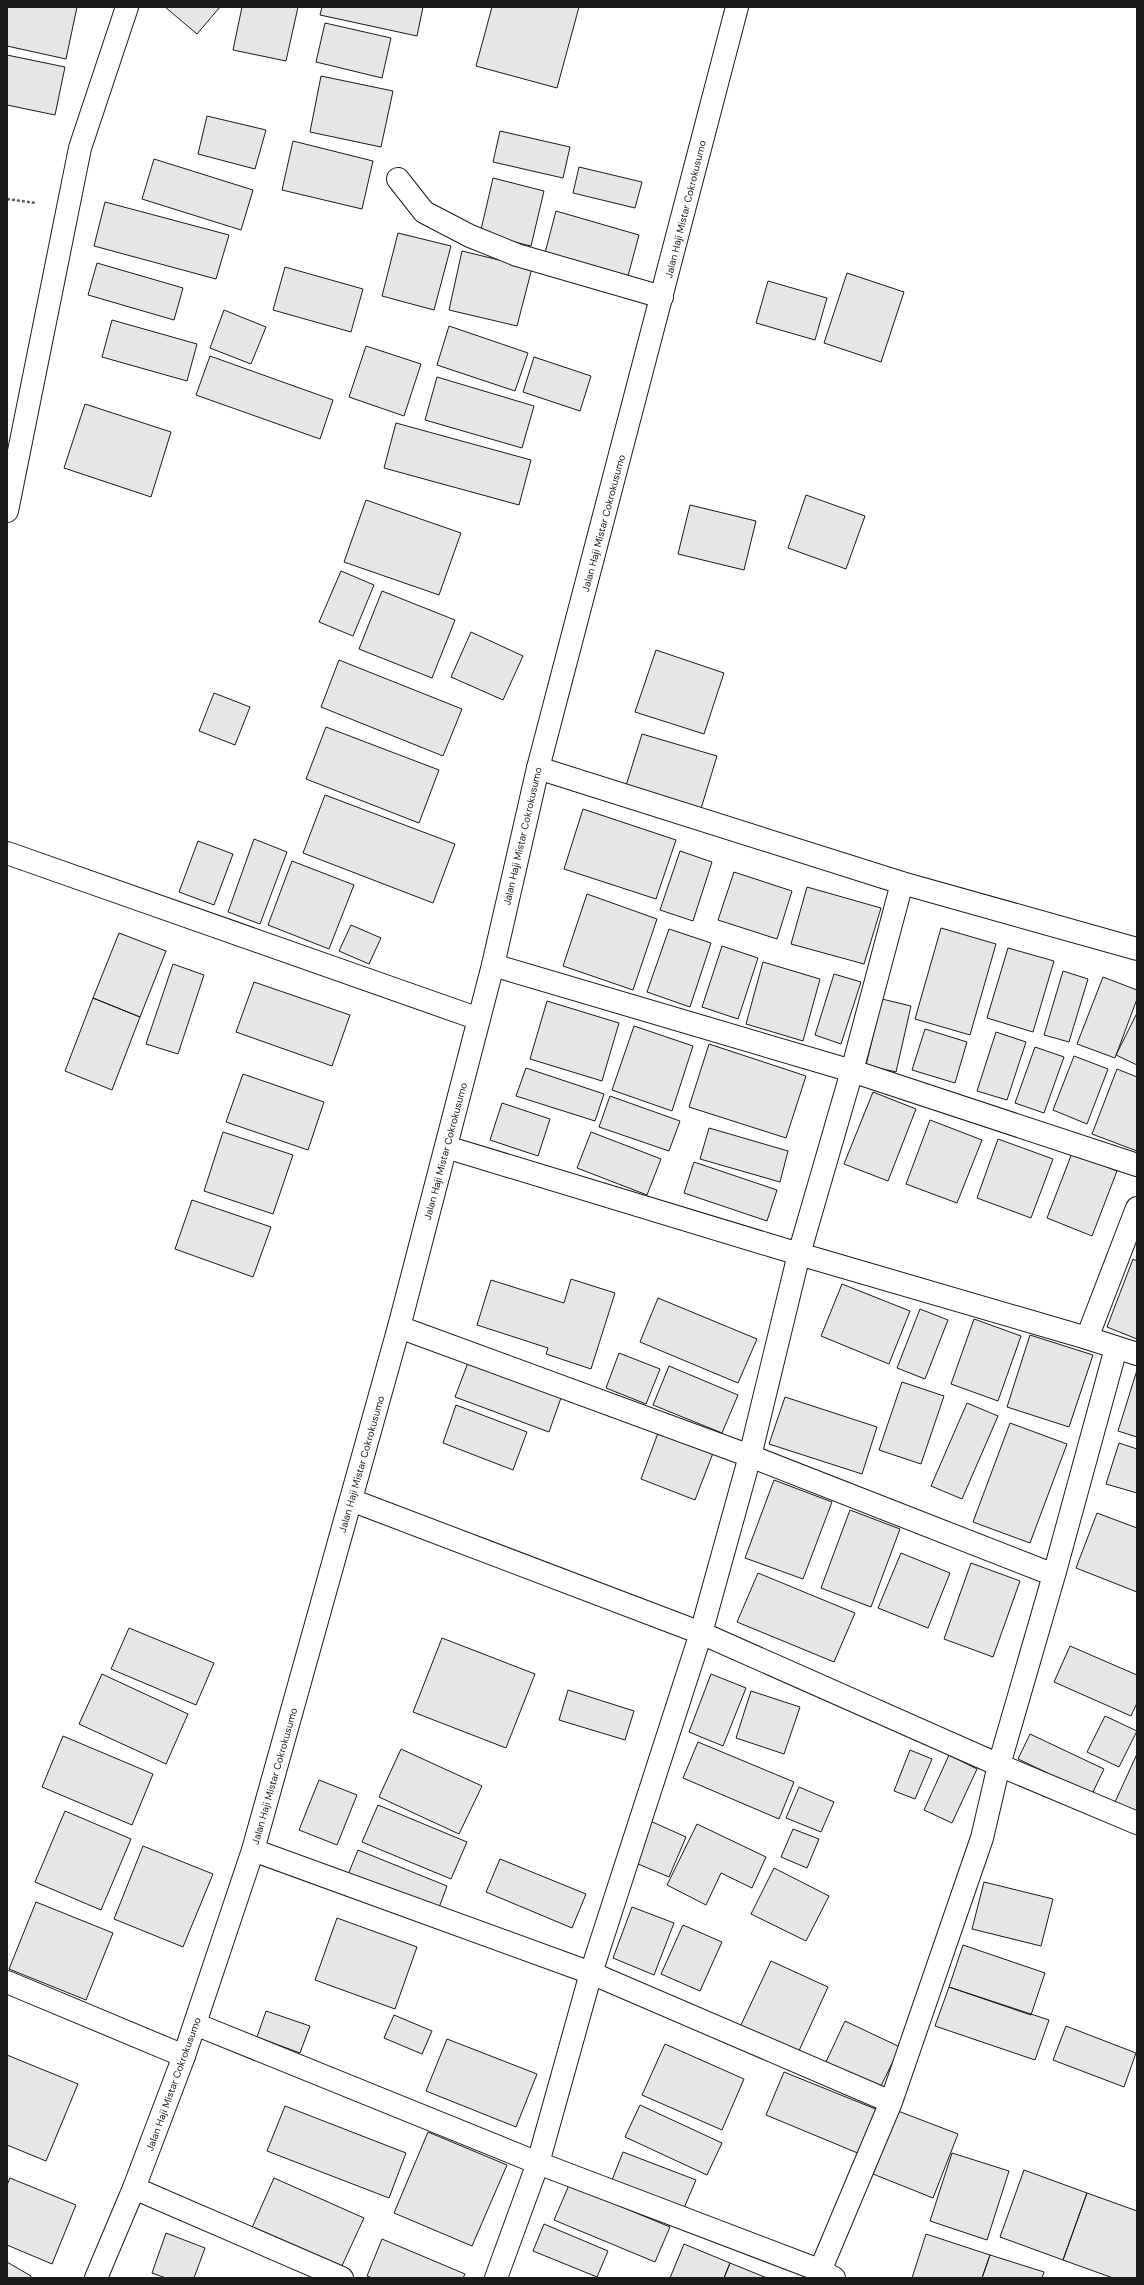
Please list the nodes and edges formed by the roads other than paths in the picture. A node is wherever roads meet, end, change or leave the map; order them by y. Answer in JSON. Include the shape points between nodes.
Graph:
{"nodes":[{"id":1,"x":127,"y":7,"type":"edge"},
{"id":2,"x":737,"y":7,"type":"edge"},
{"id":3,"x":398,"y":179,"type":"dead end"},
{"id":4,"x":662,"y":297,"type":"junction"},
{"id":5,"x":7,"y":511,"type":"edge"},
{"id":6,"x":538,"y":768,"type":"junction"},
{"id":7,"x":7,"y":853,"type":"edge"},
{"id":8,"x":902,"y":883,"type":"junction"},
{"id":9,"x":1137,"y":949,"type":"edge"},
{"id":10,"x":493,"y":964,"type":"junction"},
{"id":11,"x":479,"y":1019,"type":"junction"},
{"id":12,"x":852,"y":1071,"type":"junction"},
{"id":13,"x":446,"y":1147,"type":"junction"},
{"id":14,"x":1137,"y":1165,"type":"edge"},
{"id":15,"x":1137,"y":1208,"type":"edge"},
{"id":16,"x":799,"y":1254,"type":"junction"},
{"id":17,"x":399,"y":1327,"type":"junction"},
{"id":18,"x":1087,"y":1338,"type":"junction"},
{"id":19,"x":1116,"y":1348,"type":"junction"},
{"id":20,"x":1137,"y":1354,"type":"edge"},
{"id":21,"x":750,"y":1456,"type":"junction"},
{"id":22,"x":351,"y":1500,"type":"junction"},
{"id":23,"x":1054,"y":1575,"type":"junction"},
{"id":24,"x":701,"y":1633,"type":"junction"},
{"id":25,"x":999,"y":1765,"type":"junction"},
{"id":26,"x":1137,"y":1823,"type":"edge"},
{"id":27,"x":253,"y":1850,"type":"junction"},
{"id":28,"x":591,"y":1973,"type":"junction"},
{"id":29,"x":7,"y":1982,"type":"edge"},
{"id":30,"x":195,"y":2024,"type":"junction"},
{"id":31,"x":184,"y":2056,"type":"junction"},
{"id":32,"x":891,"y":2102,"type":"junction"},
{"id":33,"x":538,"y":2163,"type":"junction"},
{"id":34,"x":134,"y":2188,"type":"junction"},
{"id":35,"x":823,"y":2275,"type":"edge"},
{"id":36,"x":96,"y":2278,"type":"edge"},
{"id":37,"x":342,"y":2278,"type":"edge"},
{"id":38,"x":496,"y":2278,"type":"edge"}],
"edges":[{"from":1,"to":5,"type":"street","via":[[80,148]]},
{"from":2,"to":4,"type":"street","name":"Jalan Haji Mistar Cokrokusumo"},
{"from":3,"to":4,"type":"street","via":[[424,212],[470,236],[517,255]]},
{"from":4,"to":6,"type":"street","name":"Jalan Haji Mistar Cokrokusumo"},
{"from":6,"to":8,"type":"street"},
{"from":6,"to":10,"type":"street","name":"Jalan Haji Mistar Cokrokusumo"},
{"from":7,"to":11,"type":"street"},
{"from":8,"to":9,"type":"street"},
{"from":8,"to":12,"type":"street"},
{"from":10,"to":11,"type":"street","name":"Jalan Haji Mistar Cokrokusumo"},
{"from":10,"to":12,"type":"street"},
{"from":11,"to":13,"type":"street","name":"Jalan Haji Mistar Cokrokusumo"},
{"from":12,"to":14,"type":"street"},
{"from":12,"to":16,"type":"street"},
{"from":13,"to":16,"type":"street"},
{"from":13,"to":17,"type":"street","name":"Jalan Haji Mistar Cokrokusumo"},
{"from":15,"to":18,"type":"street"},
{"from":16,"to":18,"type":"street"},
{"from":16,"to":21,"type":"street"},
{"from":17,"to":21,"type":"street"},
{"from":17,"to":22,"type":"street","name":"Jalan Haji Mistar Cokrokusumo"},
{"from":18,"to":19,"type":"street"},
{"from":19,"to":20,"type":"street"},
{"from":19,"to":23,"type":"street"},
{"from":21,"to":23,"type":"street"},
{"from":21,"to":24,"type":"street"},
{"from":22,"to":24,"type":"street"},
{"from":22,"to":27,"type":"street","name":"Jalan Haji Mistar Cokrokusumo"},
{"from":23,"to":25,"type":"street"},
{"from":24,"to":25,"type":"street"},
{"from":24,"to":28,"type":"street"},
{"from":25,"to":26,"type":"street"},
{"from":25,"to":32,"type":"street","via":[[982,1838]]},
{"from":27,"to":28,"type":"street"},
{"from":27,"to":30,"type":"street","name":"Jalan Haji Mistar Cokrokusumo"},
{"from":28,"to":32,"type":"street"},
{"from":28,"to":33,"type":"street"},
{"from":29,"to":31,"type":"street"},
{"from":30,"to":31,"type":"street","name":"Jalan Haji Mistar Cokrokusumo"},
{"from":30,"to":33,"type":"street"},
{"from":31,"to":34,"type":"street","name":"Jalan Haji Mistar Cokrokusumo"},
{"from":32,"to":35,"type":"street"},
{"from":33,"to":35,"type":"street"},
{"from":33,"to":38,"type":"street"},
{"from":34,"to":36,"type":"street","name":"Jalan Haji Mistar Cokrokusumo"},
{"from":34,"to":37,"type":"street"}]}
